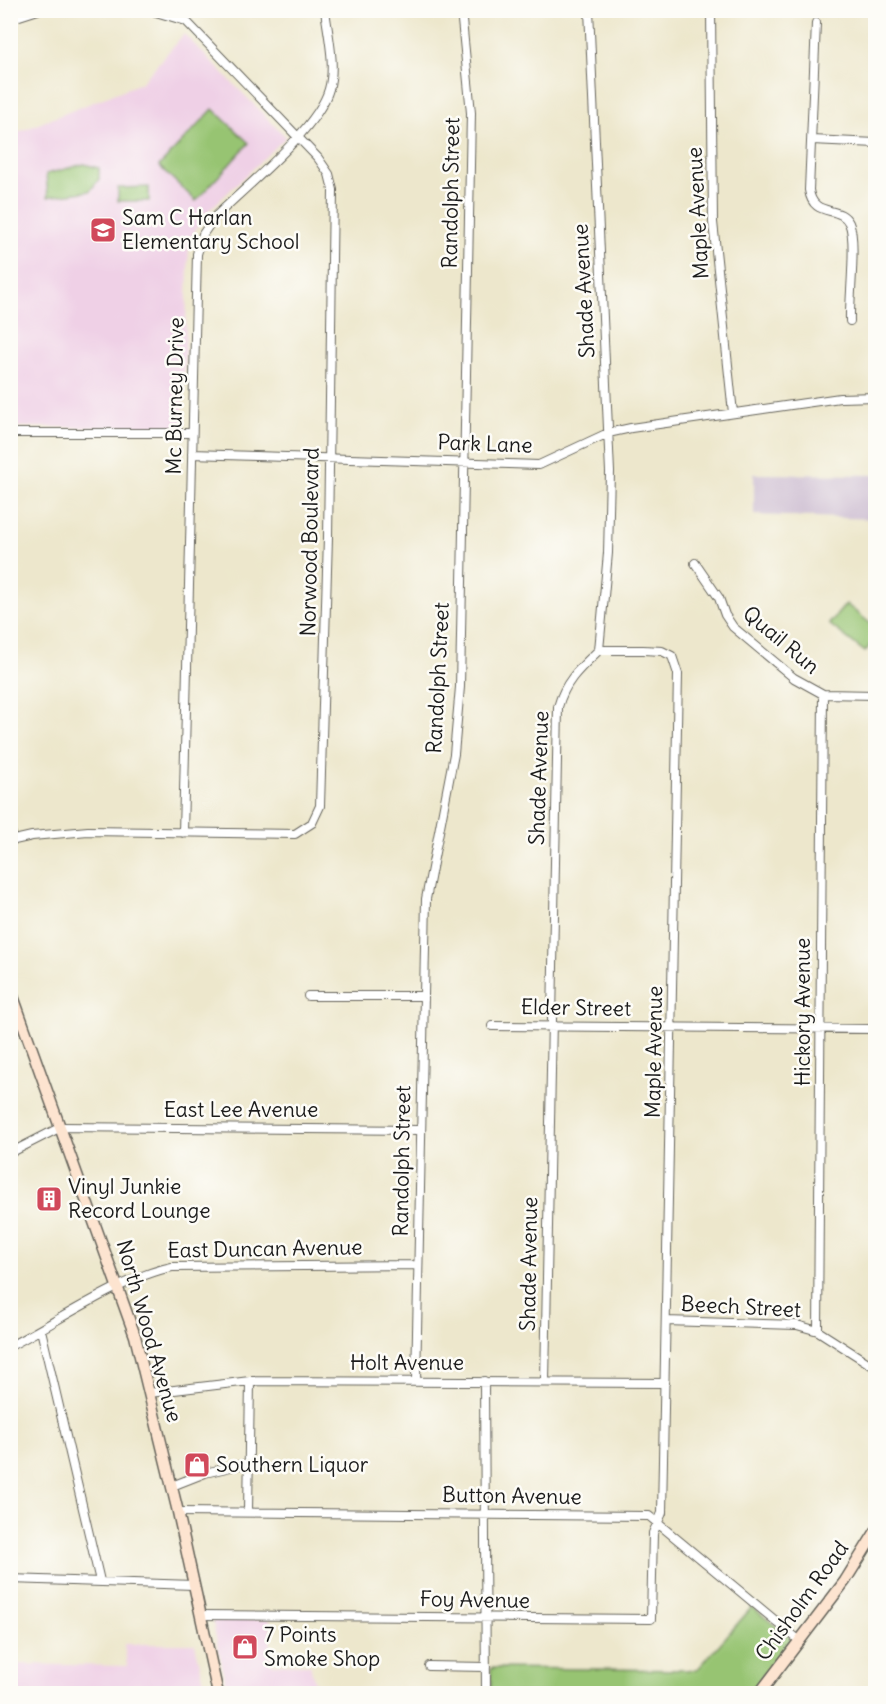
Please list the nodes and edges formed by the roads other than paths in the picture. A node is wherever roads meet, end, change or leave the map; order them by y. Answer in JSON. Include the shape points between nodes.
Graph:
{"nodes":[{"id":1,"x":38,"y":10,"type":"edge"},
{"id":2,"x":149,"y":10,"type":"edge"},
{"id":3,"x":185,"y":10,"type":"edge"},
{"id":4,"x":325,"y":10,"type":"edge"},
{"id":5,"x":461,"y":10,"type":"edge"},
{"id":6,"x":589,"y":10,"type":"edge"},
{"id":7,"x":711,"y":10,"type":"edge"},
{"id":8,"x":10,"y":20,"type":"edge"},
{"id":9,"x":186,"y":21,"type":"junction"},
{"id":10,"x":816,"y":23,"type":"dead end"},
{"id":11,"x":297,"y":137,"type":"junction"},
{"id":12,"x":812,"y":140,"type":"junction"},
{"id":13,"x":876,"y":143,"type":"edge"},
{"id":14,"x":850,"y":321,"type":"dead end"},
{"id":15,"x":876,"y":397,"type":"edge"},
{"id":16,"x":733,"y":413,"type":"junction"},
{"id":17,"x":10,"y":433,"type":"edge"},
{"id":18,"x":608,"y":433,"type":"junction"},
{"id":19,"x":192,"y":434,"type":"junction"},
{"id":20,"x":192,"y":454,"type":"junction"},
{"id":21,"x":330,"y":458,"type":"junction"},
{"id":22,"x":465,"y":461,"type":"junction"},
{"id":23,"x":695,"y":563,"type":"dead end"},
{"id":24,"x":599,"y":650,"type":"junction"},
{"id":25,"x":823,"y":694,"type":"junction"},
{"id":26,"x":876,"y":695,"type":"edge"},
{"id":27,"x":10,"y":827,"type":"edge"},
{"id":28,"x":183,"y":833,"type":"junction"},
{"id":29,"x":12,"y":840,"type":"edge"},
{"id":30,"x":10,"y":988,"type":"edge"},
{"id":31,"x":308,"y":996,"type":"dead end"},
{"id":32,"x":422,"y":996,"type":"junction"},
{"id":33,"x":492,"y":1026,"type":"dead end"},
{"id":34,"x":551,"y":1026,"type":"junction"},
{"id":35,"x":673,"y":1026,"type":"junction"},
{"id":36,"x":821,"y":1028,"type":"junction"},
{"id":37,"x":876,"y":1029,"type":"edge"},
{"id":38,"x":61,"y":1127,"type":"junction"},
{"id":39,"x":420,"y":1130,"type":"junction"},
{"id":40,"x":10,"y":1153,"type":"edge"},
{"id":41,"x":417,"y":1265,"type":"junction"},
{"id":42,"x":118,"y":1288,"type":"junction"},
{"id":43,"x":666,"y":1321,"type":"junction"},
{"id":44,"x":41,"y":1330,"type":"junction"},
{"id":45,"x":818,"y":1331,"type":"junction"},
{"id":46,"x":10,"y":1346,"type":"edge"},
{"id":47,"x":876,"y":1368,"type":"edge"},
{"id":48,"x":250,"y":1381,"type":"junction"},
{"id":49,"x":416,"y":1381,"type":"junction"},
{"id":50,"x":484,"y":1382,"type":"junction"},
{"id":51,"x":545,"y":1382,"type":"junction"},
{"id":52,"x":665,"y":1383,"type":"junction"},
{"id":53,"x":149,"y":1393,"type":"junction"},
{"id":54,"x":248,"y":1463,"type":"junction"},
{"id":55,"x":172,"y":1486,"type":"junction"},
{"id":56,"x":248,"y":1511,"type":"junction"},
{"id":57,"x":178,"y":1512,"type":"junction"},
{"id":58,"x":486,"y":1513,"type":"junction"},
{"id":59,"x":658,"y":1523,"type":"junction"},
{"id":60,"x":876,"y":1531,"type":"edge"},
{"id":61,"x":10,"y":1578,"type":"edge"},
{"id":62,"x":100,"y":1581,"type":"junction"},
{"id":63,"x":194,"y":1586,"type":"junction"},
{"id":64,"x":201,"y":1615,"type":"junction"},
{"id":65,"x":486,"y":1619,"type":"junction"},
{"id":66,"x":800,"y":1641,"type":"junction"},
{"id":67,"x":429,"y":1666,"type":"dead end"},
{"id":68,"x":486,"y":1667,"type":"junction"},
{"id":69,"x":218,"y":1694,"type":"edge"},
{"id":70,"x":486,"y":1694,"type":"edge"},
{"id":71,"x":759,"y":1694,"type":"edge"}],
"edges":[{"from":1,"to":8,"type":"street"},
{"from":2,"to":9,"type":"street"},
{"from":3,"to":9,"type":"street"},
{"from":4,"to":11,"type":"street","name":"Mc Burney Drive","via":[[330,86],[324,105]]},
{"from":5,"to":22,"type":"street","name":"Randolph Street","via":[[471,113]]},
{"from":6,"to":18,"type":"street","name":"Shade Avenue"},
{"from":7,"to":16,"type":"street","name":"Maple Avenue","via":[[712,222]]},
{"from":9,"to":11,"type":"street","name":"Norwood Boulevard"},
{"from":10,"to":12,"type":"street"},
{"from":11,"to":19,"type":"street","name":"Mc Burney Drive","via":[[214,218],[203,234],[195,274]]},
{"from":11,"to":21,"type":"street","name":"Norwood Boulevard","via":[[329,174],[333,190]]},
{"from":12,"to":13,"type":"street"},
{"from":12,"to":14,"type":"street","via":[[811,200],[841,215],[851,227]]},
{"from":15,"to":16,"type":"street","name":"Park Lane","via":[[840,398]]},
{"from":16,"to":18,"type":"street","name":"Park Lane"},
{"from":17,"to":19,"type":"street"},
{"from":18,"to":22,"type":"street","name":"Park Lane","via":[[539,465]]},
{"from":18,"to":24,"type":"street","name":"Shade Avenue","via":[[609,533]]},
{"from":19,"to":20,"type":"street","name":"Mc Burney Drive"},
{"from":20,"to":21,"type":"street","name":"Park Lane"},
{"from":20,"to":28,"type":"street","name":"Mc Burney Drive"},
{"from":21,"to":22,"type":"street","name":"Park Lane"},
{"from":21,"to":28,"type":"street","name":"Norwood Boulevard","via":[[322,790],[317,815],[305,830],[295,834]]},
{"from":22,"to":32,"type":"street","name":"Randolph Street","via":[[456,744],[428,880]]},
{"from":23,"to":25,"type":"street","name":"Quail Run","via":[[734,627],[794,678]]},
{"from":24,"to":34,"type":"street","name":"Shade Avenue","via":[[571,677],[562,690],[558,707]]},
{"from":24,"to":35,"type":"street","name":"Maple Avenue","via":[[662,651],[676,663]]},
{"from":25,"to":26,"type":"street","name":"Quail Run"},
{"from":25,"to":36,"type":"street","name":"Hickory Avenue"},
{"from":27,"to":29,"type":"street"},
{"from":28,"to":29,"type":"street","name":"Norwood Boulevard","via":[[88,831]]},
{"from":30,"to":38,"type":"main road","name":"North Wood Avenue"},
{"from":31,"to":32,"type":"street"},
{"from":32,"to":39,"type":"street","name":"Randolph Street"},
{"from":33,"to":34,"type":"street","name":"Elder Street"},
{"from":34,"to":35,"type":"street","name":"Elder Street"},
{"from":34,"to":51,"type":"street","name":"Shade Avenue"},
{"from":35,"to":36,"type":"street","name":"Elder Street"},
{"from":35,"to":43,"type":"street","name":"Maple Avenue"},
{"from":36,"to":37,"type":"street","name":"Elder Street"},
{"from":36,"to":45,"type":"street","name":"Hickory Avenue"},
{"from":38,"to":39,"type":"street","name":"East Lee Avenue"},
{"from":38,"to":40,"type":"street"},
{"from":38,"to":42,"type":"main road","name":"North Wood Avenue"},
{"from":39,"to":41,"type":"street","name":"Randolph Street"},
{"from":41,"to":42,"type":"street","name":"East Duncan Avenue","via":[[181,1266],[153,1271]]},
{"from":41,"to":49,"type":"street","name":"Randolph Street"},
{"from":42,"to":44,"type":"street","name":"East Duncan Avenue"},
{"from":42,"to":53,"type":"main road","name":"North Wood Avenue"},
{"from":43,"to":45,"type":"street","name":"Beech Street","via":[[783,1323]]},
{"from":43,"to":52,"type":"street","name":"Maple Avenue"},
{"from":44,"to":46,"type":"street","name":"East Duncan Avenue"},
{"from":44,"to":62,"type":"street"},
{"from":45,"to":47,"type":"street","name":"Beech Street"},
{"from":48,"to":49,"type":"street","name":"Holt Avenue"},
{"from":48,"to":53,"type":"street","name":"Holt Avenue"},
{"from":48,"to":54,"type":"street"},
{"from":49,"to":50,"type":"street","name":"Holt Avenue"},
{"from":50,"to":51,"type":"street","name":"Holt Avenue"},
{"from":50,"to":58,"type":"street"},
{"from":51,"to":52,"type":"street","name":"Holt Avenue"},
{"from":52,"to":59,"type":"street","name":"Maple Avenue","via":[[662,1512]]},
{"from":53,"to":55,"type":"main road","name":"North Wood Avenue"},
{"from":54,"to":55,"type":"street"},
{"from":54,"to":56,"type":"street"},
{"from":55,"to":57,"type":"main road","name":"North Wood Avenue"},
{"from":56,"to":57,"type":"street","name":"Button Avenue"},
{"from":56,"to":58,"type":"street","name":"Button Avenue"},
{"from":57,"to":63,"type":"main road","name":"North Wood Avenue"},
{"from":58,"to":59,"type":"street","name":"Button Avenue","via":[[649,1516]]},
{"from":58,"to":65,"type":"street"},
{"from":59,"to":65,"type":"street","name":"Foy Avenue","via":[[653,1533],[651,1619]]},
{"from":59,"to":66,"type":"street","name":"Button Avenue"},
{"from":60,"to":66,"type":"main road","name":"Chisholm Road"},
{"from":61,"to":62,"type":"street"},
{"from":62,"to":63,"type":"street"},
{"from":63,"to":64,"type":"main road","name":"North Wood Avenue"},
{"from":64,"to":65,"type":"street","name":"Foy Avenue"},
{"from":64,"to":69,"type":"main road","name":"North Wood Avenue"},
{"from":65,"to":68,"type":"street"},
{"from":66,"to":71,"type":"main road","name":"Chisholm Road"},
{"from":67,"to":68,"type":"street"},
{"from":68,"to":70,"type":"street"}]}
